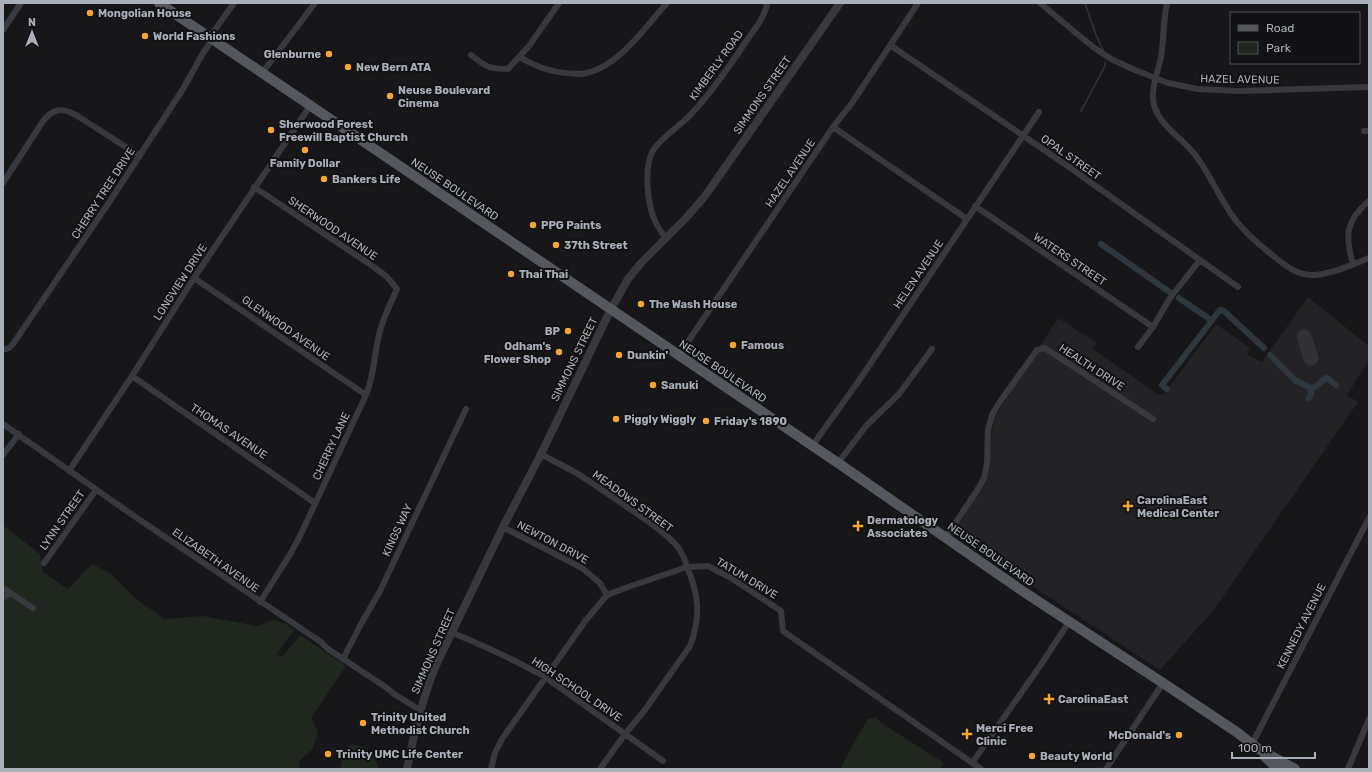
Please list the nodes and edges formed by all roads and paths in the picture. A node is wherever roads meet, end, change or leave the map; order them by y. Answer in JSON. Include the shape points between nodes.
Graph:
{"nodes":[{"id":1,"x":21,"y":3,"type":"edge"},
{"id":2,"x":159,"y":3,"type":"edge"},
{"id":3,"x":234,"y":3,"type":"edge"},
{"id":4,"x":315,"y":3,"type":"edge"},
{"id":5,"x":559,"y":3,"type":"edge"},
{"id":6,"x":667,"y":3,"type":"edge"},
{"id":7,"x":767,"y":3,"type":"edge"},
{"id":8,"x":840,"y":3,"type":"edge"},
{"id":9,"x":918,"y":3,"type":"edge"},
{"id":10,"x":1040,"y":3,"type":"edge"},
{"id":11,"x":1167,"y":3,"type":"edge"},
{"id":12,"x":3,"y":30,"type":"edge"},
{"id":13,"x":211,"y":39,"type":"junction"},
{"id":14,"x":890,"y":45,"type":"junction"},
{"id":15,"x":471,"y":55,"type":"dead end"},
{"id":16,"x":519,"y":57,"type":"junction"},
{"id":17,"x":262,"y":73,"type":"junction"},
{"id":18,"x":1157,"y":79,"type":"junction"},
{"id":19,"x":1369,"y":87,"type":"edge"},
{"id":20,"x":310,"y":106,"type":"junction"},
{"id":21,"x":1039,"y":112,"type":"dead end"},
{"id":22,"x":833,"y":126,"type":"junction"},
{"id":23,"x":1023,"y":136,"type":"junction"},
{"id":24,"x":140,"y":156,"type":"junction"},
{"id":25,"x":3,"y":183,"type":"edge"},
{"id":26,"x":254,"y":187,"type":"junction"},
{"id":27,"x":1369,"y":201,"type":"edge"},
{"id":28,"x":975,"y":206,"type":"junction"},
{"id":29,"x":967,"y":219,"type":"junction"},
{"id":30,"x":666,"y":238,"type":"junction"},
{"id":31,"x":1369,"y":258,"type":"edge"},
{"id":32,"x":1200,"y":260,"type":"junction"},
{"id":33,"x":1353,"y":264,"type":"junction"},
{"id":34,"x":194,"y":278,"type":"junction"},
{"id":35,"x":1238,"y":287,"type":"dead end"},
{"id":36,"x":397,"y":288,"type":"joint"},
{"id":37,"x":611,"y":309,"type":"junction"},
{"id":38,"x":1153,"y":327,"type":"junction"},
{"id":39,"x":1138,"y":348,"type":"dead end"},
{"id":40,"x":932,"y":349,"type":"dead end"},
{"id":41,"x":3,"y":350,"type":"edge"},
{"id":42,"x":679,"y":355,"type":"junction"},
{"id":43,"x":132,"y":376,"type":"junction"},
{"id":44,"x":366,"y":395,"type":"junction"},
{"id":45,"x":466,"y":409,"type":"dead end"},
{"id":46,"x":1153,"y":419,"type":"dead end"},
{"id":47,"x":3,"y":424,"type":"edge"},
{"id":48,"x":18,"y":434,"type":"junction"},
{"id":49,"x":812,"y":446,"type":"junction"},
{"id":50,"x":540,"y":454,"type":"junction"},
{"id":51,"x":3,"y":455,"type":"edge"},
{"id":52,"x":838,"y":463,"type":"junction"},
{"id":53,"x":69,"y":471,"type":"junction"},
{"id":54,"x":96,"y":490,"type":"junction"},
{"id":55,"x":315,"y":502,"type":"junction"},
{"id":56,"x":1369,"y":518,"type":"edge"},
{"id":57,"x":503,"y":527,"type":"junction"},
{"id":58,"x":946,"y":537,"type":"junction"},
{"id":59,"x":44,"y":562,"type":"dead end"},
{"id":60,"x":688,"y":566,"type":"junction"},
{"id":61,"x":3,"y":588,"type":"edge"},
{"id":62,"x":10,"y":593,"type":"junction"},
{"id":63,"x":607,"y":595,"type":"junction"},
{"id":64,"x":3,"y":598,"type":"edge"},
{"id":65,"x":260,"y":602,"type":"junction"},
{"id":66,"x":33,"y":608,"type":"dead end"},
{"id":67,"x":1069,"y":622,"type":"junction"},
{"id":68,"x":453,"y":633,"type":"junction"},
{"id":69,"x":343,"y":659,"type":"junction"},
{"id":70,"x":545,"y":677,"type":"junction"},
{"id":71,"x":1163,"y":683,"type":"junction"},
{"id":72,"x":420,"y":710,"type":"junction"},
{"id":73,"x":1369,"y":719,"type":"edge"},
{"id":74,"x":625,"y":734,"type":"junction"},
{"id":75,"x":1254,"y":746,"type":"junction"},
{"id":76,"x":663,"y":761,"type":"dead end"},
{"id":77,"x":972,"y":763,"type":"junction"},
{"id":78,"x":407,"y":769,"type":"edge"},
{"id":79,"x":491,"y":769,"type":"edge"},
{"id":80,"x":600,"y":769,"type":"edge"},
{"id":81,"x":981,"y":769,"type":"edge"},
{"id":82,"x":1106,"y":769,"type":"edge"},
{"id":83,"x":1278,"y":769,"type":"edge"},
{"id":84,"x":1295,"y":769,"type":"edge"},
{"id":85,"x":1348,"y":769,"type":"edge"}],
"edges":[{"from":1,"to":12,"type":"street"},
{"from":2,"to":13,"type":"main road","name":"NEUSE BOULEVARD"},
{"from":3,"to":13,"type":"street","name":"CHERRY TREE DRIVE"},
{"from":4,"to":17,"type":"street"},
{"from":5,"to":16,"type":"street"},
{"from":6,"to":16,"type":"street","via":[[626,50],[593,70],[582,74],[556,72]]},
{"from":7,"to":30,"type":"street","name":"KIMBERLY ROAD","via":[[760,20],[715,87],[692,114],[654,149],[648,164],[651,210]]},
{"from":8,"to":30,"type":"street","name":"SIMMONS STREET","via":[[705,196]]},
{"from":9,"to":14,"type":"street","name":"HAZEL AVENUE"},
{"from":10,"to":18,"type":"street","name":"HAZEL AVENUE","via":[[1099,51],[1123,65]]},
{"from":11,"to":18,"type":"street"},
{"from":13,"to":17,"type":"main road","name":"NEUSE BOULEVARD"},
{"from":13,"to":24,"type":"street","name":"CHERRY TREE DRIVE","via":[[183,89]]},
{"from":14,"to":22,"type":"street","name":"HAZEL AVENUE","via":[[852,103]]},
{"from":14,"to":23,"type":"street","name":"OPAL STREET"},
{"from":15,"to":16,"type":"street","via":[[484,65],[496,69],[508,69]]},
{"from":17,"to":20,"type":"main road","name":"NEUSE BOULEVARD"},
{"from":18,"to":19,"type":"street","name":"HAZEL AVENUE","via":[[1184,86],[1239,91]]},
{"from":18,"to":33,"type":"street","via":[[1153,99],[1159,117],[1195,154],[1235,219],[1256,242],[1292,270],[1306,275],[1322,274]]},
{"from":20,"to":26,"type":"street","name":"LONGVIEW DRIVE"},
{"from":20,"to":37,"type":"main road","name":"NEUSE BOULEVARD"},
{"from":21,"to":23,"type":"street","name":"HELEN AVENUE"},
{"from":22,"to":29,"type":"street"},
{"from":22,"to":42,"type":"street","name":"HAZEL AVENUE"},
{"from":23,"to":28,"type":"street","name":"HELEN AVENUE"},
{"from":23,"to":32,"type":"street","name":"OPAL STREET"},
{"from":24,"to":25,"type":"street","via":[[76,115],[66,110],[58,110],[43,121]]},
{"from":24,"to":41,"type":"street","name":"CHERRY TREE DRIVE","via":[[14,344]]},
{"from":26,"to":34,"type":"street","name":"LONGVIEW DRIVE"},
{"from":26,"to":36,"type":"street","name":"SHERWOOD AVENUE","via":[[374,267]]},
{"from":27,"to":33,"type":"street","via":[[1358,212],[1349,227],[1348,243]]},
{"from":28,"to":29,"type":"street","name":"HELEN AVENUE"},
{"from":28,"to":38,"type":"street","name":"WATERS STREET"},
{"from":29,"to":49,"type":"street","name":"HELEN AVENUE"},
{"from":30,"to":37,"type":"street","name":"SIMMONS STREET","via":[[634,272]]},
{"from":31,"to":33,"type":"street"},
{"from":32,"to":35,"type":"street","name":"OPAL STREET"},
{"from":32,"to":38,"type":"street","via":[[1170,298]]},
{"from":34,"to":43,"type":"street","name":"LONGVIEW DRIVE"},
{"from":34,"to":44,"type":"street","name":"GLENWOOD AVENUE"},
{"from":36,"to":44,"type":"street","name":"CHERRY LANE","via":[[379,334],[373,372]]},
{"from":37,"to":42,"type":"main road","name":"NEUSE BOULEVARD"},
{"from":37,"to":50,"type":"street","name":"SIMMONS STREET"},
{"from":38,"to":39,"type":"street"},
{"from":40,"to":52,"type":"street","via":[[899,394],[866,426]]},
{"from":42,"to":49,"type":"main road","name":"NEUSE BOULEVARD"},
{"from":43,"to":53,"type":"street","name":"LONGVIEW DRIVE"},
{"from":43,"to":55,"type":"street","name":"THOMAS AVENUE"},
{"from":44,"to":55,"type":"street","name":"CHERRY LANE"},
{"from":45,"to":69,"type":"street","name":"KINGS WAY","via":[[380,591]]},
{"from":46,"to":58,"type":"street","name":"HEALTH DRIVE","via":[[1051,352],[1044,348],[1037,350],[992,415],[988,430],[988,464],[984,478]]},
{"from":47,"to":48,"type":"street","name":"ELIZABETH AVENUE"},
{"from":48,"to":51,"type":"street"},
{"from":48,"to":53,"type":"street","name":"ELIZABETH AVENUE"},
{"from":49,"to":52,"type":"main road","name":"NEUSE BOULEVARD"},
{"from":50,"to":57,"type":"street","name":"SIMMONS STREET"},
{"from":50,"to":60,"type":"street","name":"MEADOWS STREET","via":[[577,473],[664,534],[677,546]]},
{"from":52,"to":58,"type":"main road","name":"NEUSE BOULEVARD"},
{"from":53,"to":54,"type":"street","name":"ELIZABETH AVENUE"},
{"from":54,"to":59,"type":"street","name":"LYNN STREET"},
{"from":54,"to":65,"type":"street","name":"ELIZABETH AVENUE"},
{"from":55,"to":65,"type":"street","name":"CHERRY LANE","via":[[289,556]]},
{"from":56,"to":75,"type":"street","name":"KENNEDY AVENUE"},
{"from":57,"to":63,"type":"street","name":"NEWTON DRIVE","via":[[582,568],[600,584]]},
{"from":57,"to":68,"type":"street","name":"SIMMONS STREET"},
{"from":58,"to":67,"type":"main road","name":"NEUSE BOULEVARD"},
{"from":60,"to":63,"type":"street","name":"TATUM DRIVE"},
{"from":60,"to":74,"type":"street","name":"MEADOWS STREET","via":[[698,608],[694,636],[676,666]]},
{"from":60,"to":77,"type":"street","name":"TATUM DRIVE","via":[[708,566],[715,569],[781,611],[783,631]]},
{"from":61,"to":62,"type":"street"},
{"from":62,"to":64,"type":"street"},
{"from":62,"to":66,"type":"street"},
{"from":63,"to":70,"type":"street","name":"TATUM DRIVE"},
{"from":65,"to":69,"type":"street","name":"ELIZABETH AVENUE"},
{"from":67,"to":71,"type":"main road","name":"NEUSE BOULEVARD"},
{"from":67,"to":77,"type":"street"},
{"from":68,"to":70,"type":"street","name":"HIGH SCHOOL DRIVE","via":[[483,645]]},
{"from":68,"to":72,"type":"street","name":"SIMMONS STREET","via":[[430,679]]},
{"from":69,"to":72,"type":"street","name":"ELIZABETH AVENUE"},
{"from":70,"to":74,"type":"street","name":"HIGH SCHOOL DRIVE"},
{"from":70,"to":79,"type":"street","name":"TATUM DRIVE","via":[[502,738]]},
{"from":71,"to":75,"type":"main road","name":"NEUSE BOULEVARD"},
{"from":71,"to":82,"type":"street"},
{"from":72,"to":78,"type":"street","name":"SIMMONS STREET"},
{"from":73,"to":85,"type":"street"},
{"from":74,"to":76,"type":"street","name":"HIGH SCHOOL DRIVE"},
{"from":74,"to":80,"type":"street","name":"MEADOWS STREET"},
{"from":75,"to":83,"type":"main road"},
{"from":75,"to":84,"type":"main road","name":"NEUSE BOULEVARD"},
{"from":77,"to":81,"type":"street","name":"TATUM DRIVE"}]}
